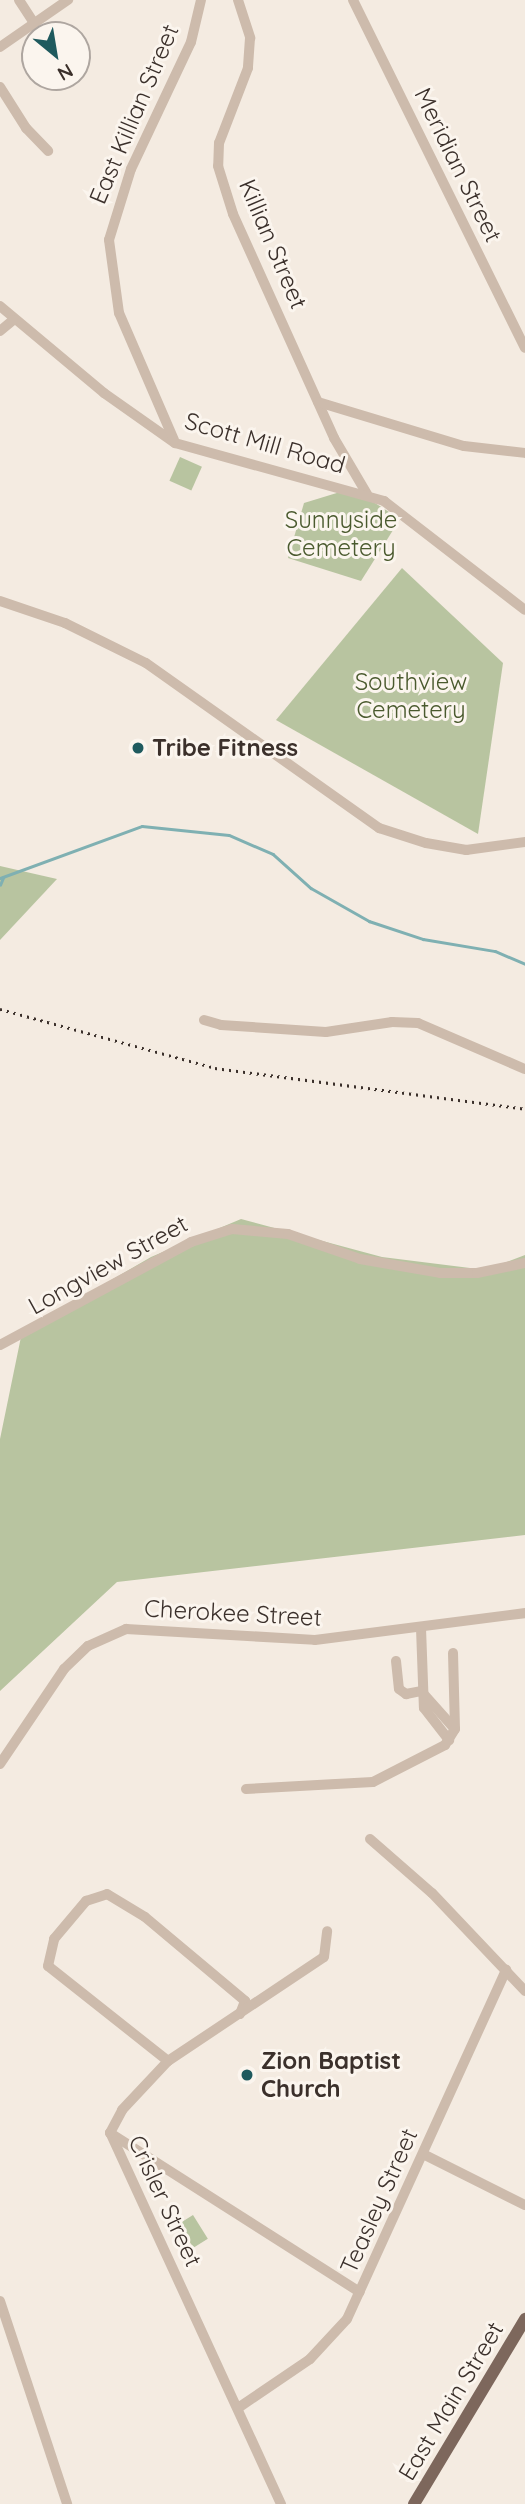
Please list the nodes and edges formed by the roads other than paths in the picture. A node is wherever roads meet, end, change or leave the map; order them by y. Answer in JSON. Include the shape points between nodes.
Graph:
{"nodes":[{"id":1,"x":19,"y":0,"type":"edge"},
{"id":2,"x":68,"y":0,"type":"edge"},
{"id":3,"x":201,"y":0,"type":"edge"},
{"id":4,"x":238,"y":0,"type":"edge"},
{"id":5,"x":354,"y":0,"type":"edge"},
{"id":6,"x":33,"y":21,"type":"edge"},
{"id":7,"x":37,"y":21,"type":"edge"},
{"id":8,"x":21,"y":32,"type":"edge"},
{"id":9,"x":0,"y":47,"type":"edge"},
{"id":10,"x":0,"y":86,"type":"edge"},
{"id":11,"x":48,"y":151,"type":"dead end"},
{"id":12,"x":0,"y":306,"type":"edge"},
{"id":13,"x":13,"y":320,"type":"junction"},
{"id":14,"x":0,"y":331,"type":"edge"},
{"id":15,"x":525,"y":348,"type":"edge"},
{"id":16,"x":318,"y":402,"type":"junction"},
{"id":17,"x":175,"y":443,"type":"junction"},
{"id":18,"x":525,"y":453,"type":"edge"},
{"id":19,"x":367,"y":494,"type":"junction"},
{"id":20,"x":0,"y":601,"type":"edge"},
{"id":21,"x":525,"y":610,"type":"edge"},
{"id":22,"x":525,"y":842,"type":"edge"},
{"id":23,"x":204,"y":1020,"type":"dead end"},
{"id":24,"x":525,"y":1069,"type":"edge"},
{"id":25,"x":525,"y":1263,"type":"edge"},
{"id":26,"x":0,"y":1345,"type":"edge"},
{"id":27,"x":525,"y":1613,"type":"edge"},
{"id":28,"x":421,"y":1628,"type":"junction"},
{"id":29,"x":453,"y":1653,"type":"dead end"},
{"id":30,"x":396,"y":1661,"type":"dead end"},
{"id":31,"x":421,"y":1691,"type":"junction"},
{"id":32,"x":455,"y":1729,"type":"junction"},
{"id":33,"x":449,"y":1740,"type":"junction"},
{"id":34,"x":0,"y":1764,"type":"edge"},
{"id":35,"x":246,"y":1789,"type":"dead end"},
{"id":36,"x":370,"y":1839,"type":"dead end"},
{"id":37,"x":327,"y":1931,"type":"dead end"},
{"id":38,"x":506,"y":1970,"type":"junction"},
{"id":39,"x":525,"y":1990,"type":"edge"},
{"id":40,"x":240,"y":2014,"type":"junction"},
{"id":41,"x":168,"y":2061,"type":"junction"},
{"id":42,"x":110,"y":2133,"type":"junction"},
{"id":43,"x":423,"y":2154,"type":"junction"},
{"id":44,"x":525,"y":2204,"type":"edge"},
{"id":45,"x":360,"y":2292,"type":"junction"},
{"id":46,"x":0,"y":2301,"type":"edge"},
{"id":47,"x":525,"y":2319,"type":"edge"},
{"id":48,"x":238,"y":2408,"type":"junction"},
{"id":49,"x":66,"y":2504,"type":"edge"},
{"id":50,"x":281,"y":2504,"type":"edge"},
{"id":51,"x":414,"y":2504,"type":"edge"}],
"edges":[{"from":1,"to":6,"type":"street"},
{"from":2,"to":7,"type":"street"},
{"from":3,"to":17,"type":"street","name":"East Killian Street","via":[[191,42],[131,169],[109,240],[119,313]]},
{"from":4,"to":16,"type":"street","name":"Killian Street","via":[[250,38],[248,68],[219,143],[218,166],[233,214]]},
{"from":5,"to":15,"type":"street","name":"Meridian Street"},
{"from":8,"to":9,"type":"street"},
{"from":10,"to":11,"type":"street","via":[[26,128]]},
{"from":12,"to":13,"type":"street","name":"Scott Mill Road"},
{"from":13,"to":14,"type":"street"},
{"from":13,"to":17,"type":"street","name":"Scott Mill Road"},
{"from":16,"to":18,"type":"street","via":[[464,446]]},
{"from":16,"to":19,"type":"street","name":"Killian Street"},
{"from":17,"to":19,"type":"street","name":"Scott Mill Road"},
{"from":19,"to":21,"type":"street","name":"Scott Mill Road","via":[[411,518]]},
{"from":20,"to":22,"type":"street","via":[[65,623],[146,663],[379,828],[466,850]]},
{"from":23,"to":24,"type":"street","via":[[326,1032],[392,1022],[418,1023]]},
{"from":25,"to":26,"type":"street","name":"Longview Street","via":[[477,1273],[440,1273],[360,1259],[288,1234],[225,1230],[191,1242]]},
{"from":27,"to":28,"type":"street","name":"Cherokee Street"},
{"from":28,"to":31,"type":"street"},
{"from":28,"to":34,"type":"street","name":"Cherokee Street","via":[[315,1640],[127,1629],[88,1647],[64,1670]]},
{"from":29,"to":32,"type":"street"},
{"from":30,"to":31,"type":"street","via":[[399,1689],[406,1694]]},
{"from":31,"to":32,"type":"street"},
{"from":31,"to":33,"type":"street","via":[[424,1708]]},
{"from":32,"to":33,"type":"street"},
{"from":33,"to":35,"type":"street","via":[[363,1784]]},
{"from":36,"to":38,"type":"street"},
{"from":37,"to":40,"type":"street","name":"Crisler Street","via":[[324,1957]]},
{"from":38,"to":39,"type":"street"},
{"from":38,"to":43,"type":"street","name":"Teasley Street"},
{"from":40,"to":41,"type":"street","name":"Crisler Street"},
{"from":40,"to":41,"type":"street","via":[[245,2001],[145,1917],[107,1894],[86,1901],[54,1939],[48,1966]]},
{"from":41,"to":42,"type":"street","name":"Crisler Street","via":[[122,2110]]},
{"from":42,"to":45,"type":"street"},
{"from":42,"to":48,"type":"street","name":"Crisler Street"},
{"from":43,"to":44,"type":"street"},
{"from":43,"to":45,"type":"street","name":"Teasley Street"},
{"from":45,"to":48,"type":"street","name":"Teasley Street","via":[[347,2319],[319,2352]]},
{"from":46,"to":49,"type":"street"},
{"from":47,"to":51,"type":"main road","name":"East Main Street"},
{"from":48,"to":50,"type":"street","name":"Crisler Street"}]}
